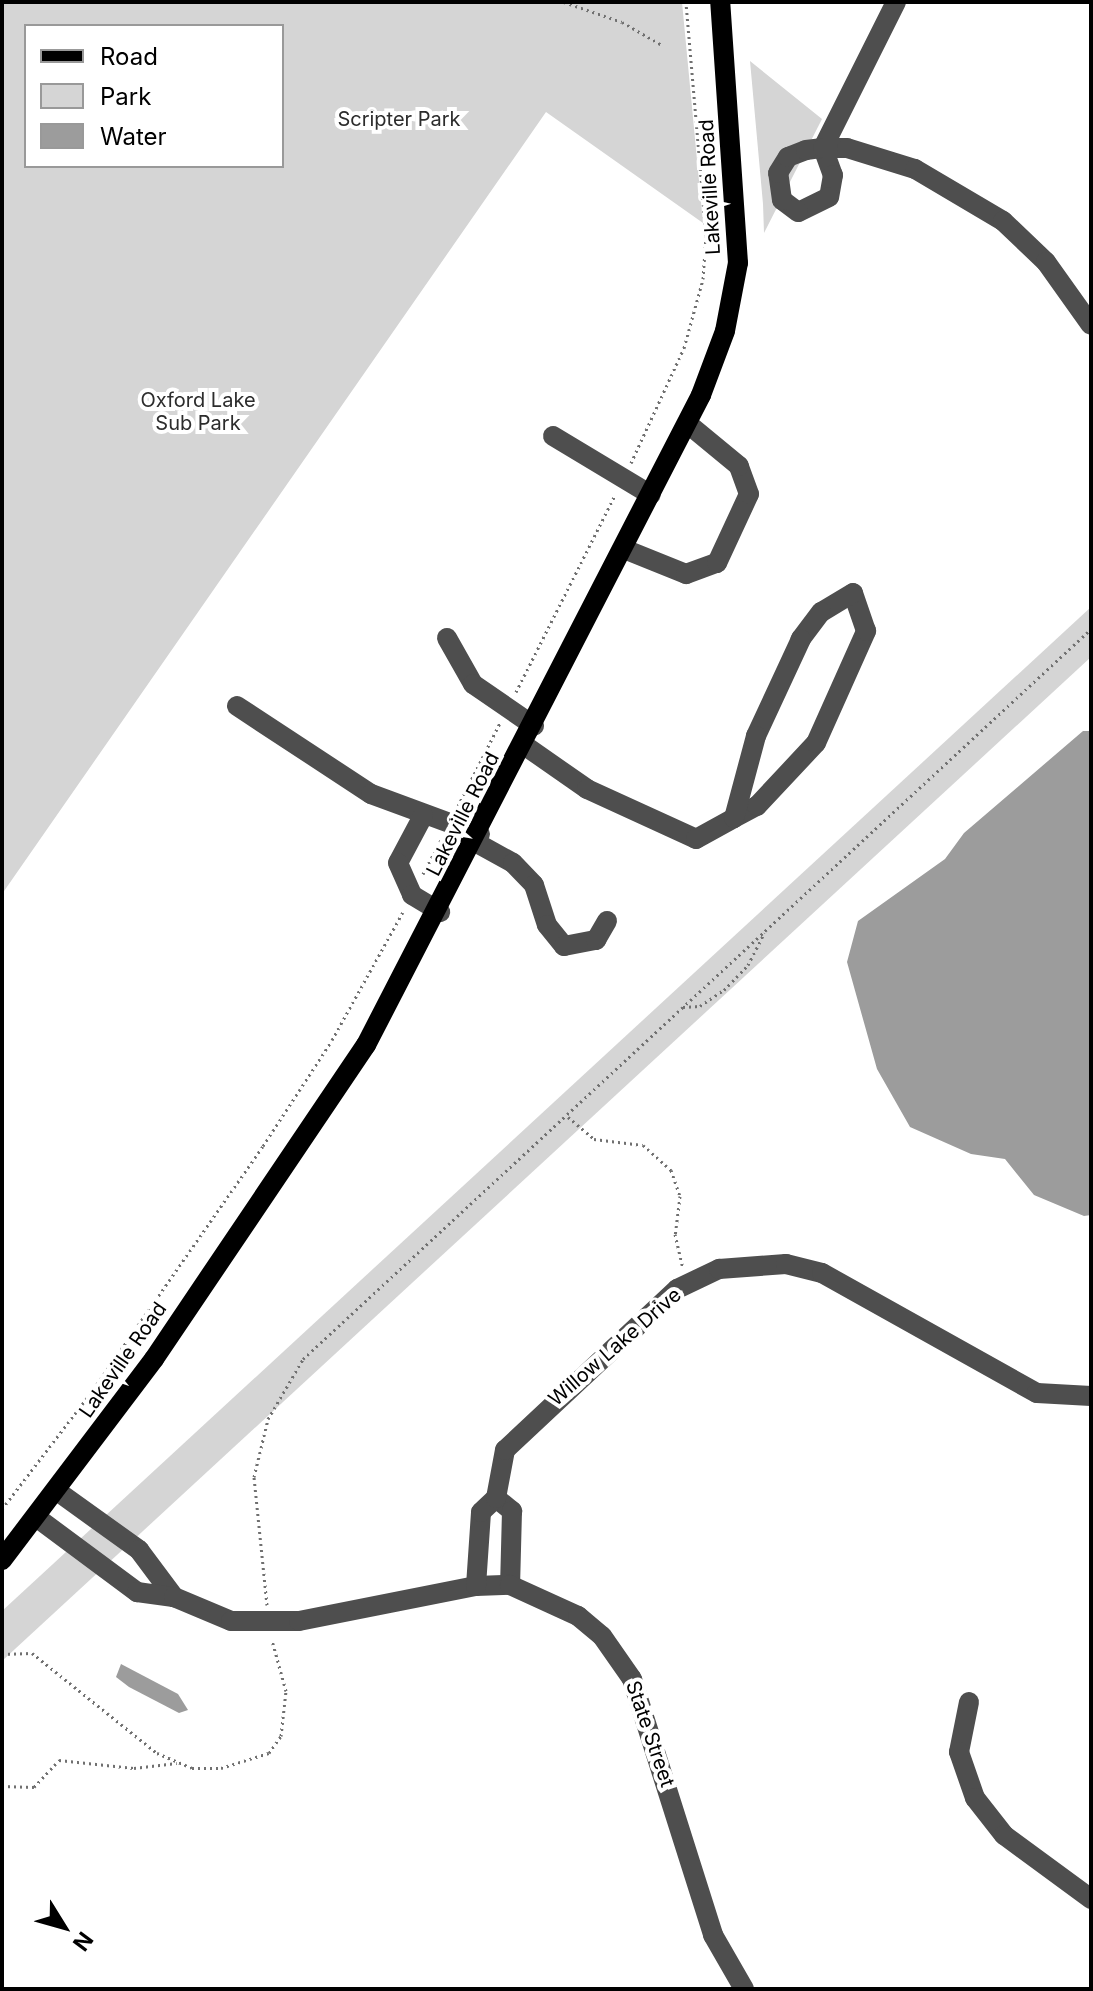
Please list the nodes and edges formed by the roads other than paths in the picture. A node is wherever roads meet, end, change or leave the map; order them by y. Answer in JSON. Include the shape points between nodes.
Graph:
{"nodes":[{"id":1,"x":720,"y":2,"type":"edge"},
{"id":2,"x":896,"y":2,"type":"edge"},
{"id":3,"x":1091,"y":325,"type":"edge"},
{"id":4,"x":688,"y":424,"type":"junction"},
{"id":5,"x":553,"y":436,"type":"dead end"},
{"id":6,"x":651,"y":495,"type":"junction"},
{"id":7,"x":624,"y":549,"type":"junction"},
{"id":8,"x":447,"y":638,"type":"dead end"},
{"id":9,"x":237,"y":706,"type":"dead end"},
{"id":10,"x":534,"y":726,"type":"junction"},
{"id":11,"x":524,"y":745,"type":"junction"},
{"id":12,"x":423,"y":816,"type":"junction"},
{"id":13,"x":734,"y":818,"type":"junction"},
{"id":14,"x":477,"y":838,"type":"junction"},
{"id":15,"x":440,"y":912,"type":"junction"},
{"id":16,"x":607,"y":921,"type":"dead end"},
{"id":17,"x":1091,"y":1396,"type":"edge"},
{"id":18,"x":57,"y":1491,"type":"junction"},
{"id":19,"x":496,"y":1498,"type":"junction"},
{"id":20,"x":36,"y":1517,"type":"junction"},
{"id":21,"x":2,"y":1560,"type":"edge"},
{"id":22,"x":510,"y":1585,"type":"junction"},
{"id":23,"x":476,"y":1586,"type":"junction"},
{"id":24,"x":174,"y":1597,"type":"junction"},
{"id":25,"x":969,"y":1702,"type":"dead end"},
{"id":26,"x":1091,"y":1899,"type":"edge"},
{"id":27,"x":744,"y":1989,"type":"edge"}],
"edges":[{"from":1,"to":4,"type":"main road","name":"Lakeville Road","via":[[738,263],[725,331]]},
{"from":2,"to":3,"type":"street","via":[[823,148],[847,148],[959,190],[1046,262]]},
{"from":4,"to":6,"type":"main road","name":"Lakeville Road"},
{"from":4,"to":7,"type":"street","via":[[739,466],[749,494],[717,563],[686,574]]},
{"from":5,"to":6,"type":"street"},
{"from":6,"to":7,"type":"main road","name":"Lakeville Road"},
{"from":7,"to":10,"type":"main road","name":"Lakeville Road"},
{"from":8,"to":10,"type":"street","via":[[473,684]]},
{"from":9,"to":12,"type":"street","via":[[371,794]]},
{"from":10,"to":11,"type":"main road","name":"Lakeville Road"},
{"from":11,"to":13,"type":"street","via":[[587,789],[696,839]]},
{"from":11,"to":14,"type":"main road","name":"Lakeville Road"},
{"from":12,"to":14,"type":"street"},
{"from":12,"to":15,"type":"street","via":[[398,863],[412,895]]},
{"from":13,"to":13,"type":"street","via":[[757,806],[816,743],[866,631],[853,593],[821,612],[801,639],[756,736]]},
{"from":14,"to":15,"type":"main road","name":"Lakeville Road"},
{"from":14,"to":16,"type":"street","via":[[534,885],[547,925],[564,946],[596,940]]},
{"from":15,"to":18,"type":"main road","name":"Lakeville Road","via":[[315,1126]]},
{"from":17,"to":19,"type":"street","name":"Willow Lake Drive","via":[[1037,1393],[822,1273],[754,1265],[719,1269],[688,1283],[614,1343],[505,1450]]},
{"from":18,"to":20,"type":"main road","name":"Lakeville Road"},
{"from":18,"to":24,"type":"street","via":[[139,1550]]},
{"from":19,"to":22,"type":"street","via":[[512,1511]]},
{"from":19,"to":23,"type":"street","name":"Willow Lake Drive","via":[[481,1512]]},
{"from":20,"to":21,"type":"main road","name":"Lakeville Road"},
{"from":20,"to":24,"type":"street","name":"State Street","via":[[137,1592]]},
{"from":22,"to":23,"type":"street","name":"State Street"},
{"from":22,"to":27,"type":"street","name":"State Street","via":[[578,1616],[625,1664],[653,1731],[713,1935]]},
{"from":23,"to":24,"type":"street","name":"State Street","via":[[269,1623],[231,1621]]},
{"from":25,"to":26,"type":"street","via":[[959,1752],[975,1798],[1004,1835]]}]}
